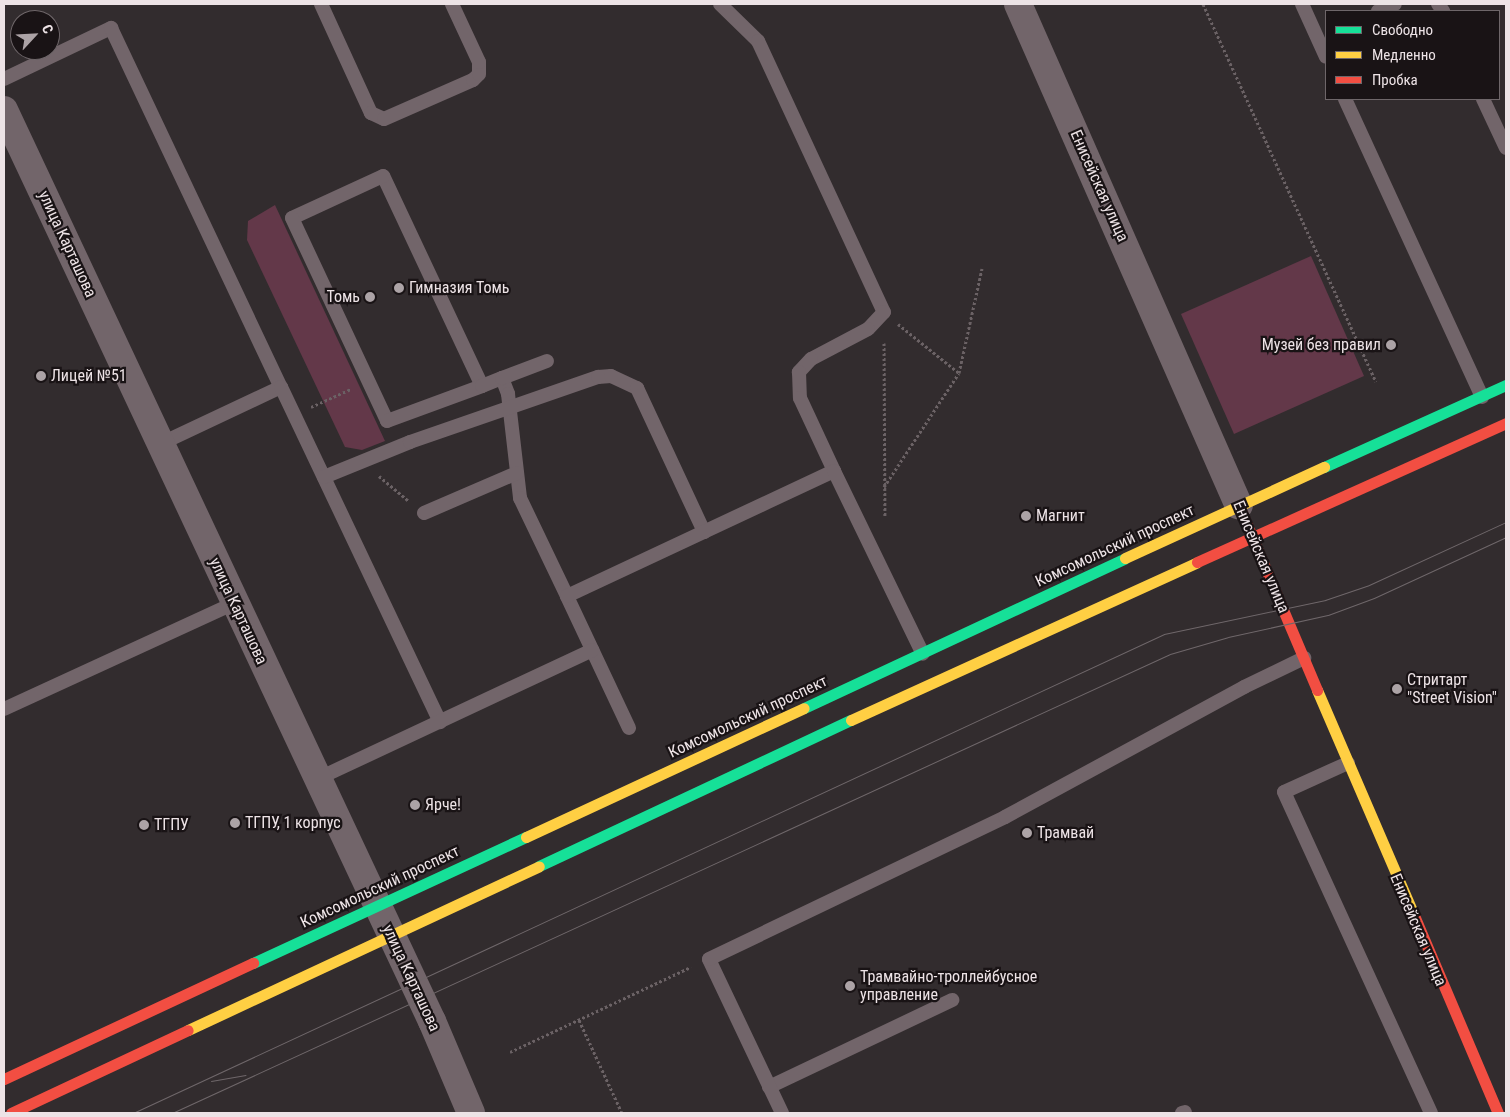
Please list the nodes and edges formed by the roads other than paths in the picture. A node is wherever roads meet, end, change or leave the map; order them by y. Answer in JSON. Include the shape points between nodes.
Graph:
{"nodes":[{"id":1,"x":321,"y":4,"type":"edge"},
{"id":2,"x":452,"y":4,"type":"edge"},
{"id":3,"x":720,"y":4,"type":"edge"},
{"id":4,"x":1018,"y":4,"type":"edge"},
{"id":5,"x":1302,"y":4,"type":"edge"},
{"id":6,"x":1395,"y":4,"type":"edge"},
{"id":7,"x":1380,"y":10,"type":"edge"},
{"id":8,"x":1322,"y":36,"type":"edge"},
{"id":9,"x":1325,"y":52,"type":"edge"},
{"id":10,"x":4,"y":79,"type":"edge"},
{"id":11,"x":1345,"y":100,"type":"edge"},
{"id":12,"x":1483,"y":100,"type":"edge"},
{"id":13,"x":4,"y":110,"type":"edge"},
{"id":14,"x":1506,"y":148,"type":"edge"},
{"id":15,"x":547,"y":361,"type":"dead end"},
{"id":16,"x":502,"y":378,"type":"junction"},
{"id":17,"x":482,"y":386,"type":"junction"},
{"id":18,"x":1506,"y":386,"type":"edge"},
{"id":19,"x":281,"y":387,"type":"junction"},
{"id":20,"x":1482,"y":397,"type":"junction"},
{"id":21,"x":510,"y":408,"type":"junction"},
{"id":22,"x":1506,"y":423,"type":"edge"},
{"id":23,"x":160,"y":444,"type":"junction"},
{"id":24,"x":834,"y":471,"type":"junction"},
{"id":25,"x":517,"y":473,"type":"junction"},
{"id":26,"x":324,"y":477,"type":"junction"},
{"id":27,"x":1239,"y":506,"type":"junction"},
{"id":28,"x":424,"y":513,"type":"road end"},
{"id":29,"x":704,"y":532,"type":"junction"},
{"id":30,"x":1252,"y":538,"type":"junction"},
{"id":31,"x":567,"y":596,"type":"junction"},
{"id":32,"x":234,"y":603,"type":"junction"},
{"id":33,"x":592,"y":650,"type":"junction"},
{"id":34,"x":923,"y":654,"type":"junction"},
{"id":35,"x":1304,"y":658,"type":"junction"},
{"id":36,"x":4,"y":709,"type":"edge"},
{"id":37,"x":440,"y":722,"type":"junction"},
{"id":38,"x":629,"y":728,"type":"dead end"},
{"id":39,"x":1348,"y":763,"type":"junction"},
{"id":40,"x":317,"y":779,"type":"junction"},
{"id":41,"x":378,"y":908,"type":"junction"},
{"id":42,"x":391,"y":935,"type":"junction"},
{"id":43,"x":952,"y":1000,"type":"dead end"},
{"id":44,"x":4,"y":1079,"type":"edge"},
{"id":45,"x":769,"y":1087,"type":"junction"},
{"id":46,"x":11,"y":1113,"type":"edge"},
{"id":47,"x":471,"y":1113,"type":"edge"},
{"id":48,"x":782,"y":1113,"type":"edge"},
{"id":49,"x":1431,"y":1113,"type":"edge"},
{"id":50,"x":1498,"y":1113,"type":"edge"}],
"edges":[{"from":1,"to":2,"type":"lane","via":[[371,113],[384,120],[473,80],[479,74],[479,62]]},
{"from":3,"to":24,"type":"lane","via":[[758,41],[884,312],[868,329],[811,359],[799,372],[800,398]]},
{"from":4,"to":27,"type":"street","name":"Енисейская улица"},
{"from":5,"to":8,"type":"lane"},
{"from":6,"to":7,"type":"lane"},
{"from":8,"to":9,"type":"lane"},
{"from":10,"to":19,"type":"lane","via":[[111,28]]},
{"from":11,"to":20,"type":"lane"},
{"from":12,"to":14,"type":"lane"},
{"from":13,"to":23,"type":"street","name":"улица Карташова"},
{"from":15,"to":16,"type":"lane"},
{"from":16,"to":17,"type":"lane"},
{"from":16,"to":21,"type":"lane"},
{"from":17,"to":17,"type":"lane","via":[[383,176],[292,218],[387,421]]},
{"from":18,"to":20,"type":"main road","name":"Комсомольский проспект"},
{"from":19,"to":23,"type":"lane"},
{"from":19,"to":26,"type":"lane"},
{"from":20,"to":27,"type":"main road","name":"Комсомольский проспект"},
{"from":21,"to":25,"type":"lane"},
{"from":21,"to":26,"type":"lane"},
{"from":21,"to":29,"type":"lane","via":[[598,377],[623,379],[637,388]]},
{"from":22,"to":30,"type":"main road"},
{"from":23,"to":32,"type":"street","name":"улица Карташова"},
{"from":24,"to":29,"type":"lane"},
{"from":24,"to":34,"type":"lane"},
{"from":25,"to":28,"type":"lane"},
{"from":25,"to":31,"type":"lane","via":[[520,498]]},
{"from":26,"to":37,"type":"lane"},
{"from":27,"to":30,"type":"main road","name":"Енисейская улица"},
{"from":27,"to":34,"type":"main road","name":"Комсомольский проспект"},
{"from":29,"to":31,"type":"lane"},
{"from":30,"to":35,"type":"main road","name":"Енисейская улица"},
{"from":30,"to":42,"type":"main road","via":[[933,680]]},
{"from":31,"to":33,"type":"lane"},
{"from":32,"to":36,"type":"lane"},
{"from":32,"to":40,"type":"street","name":"улица Карташова"},
{"from":33,"to":37,"type":"lane"},
{"from":33,"to":38,"type":"lane"},
{"from":34,"to":41,"type":"main road","name":"Комсомольский проспект"},
{"from":35,"to":39,"type":"main road","name":"Енисейская улица"},
{"from":35,"to":45,"type":"lane","via":[[1244,687],[1005,817],[709,959]]},
{"from":37,"to":40,"type":"lane"},
{"from":39,"to":49,"type":"lane","via":[[1284,792]]},
{"from":39,"to":50,"type":"main road","name":"Енисейская улица"},
{"from":40,"to":41,"type":"street","name":"улица Карташова"},
{"from":41,"to":42,"type":"street","name":"улица Карташова"},
{"from":41,"to":44,"type":"main road","name":"Комсомольский проспект"},
{"from":42,"to":46,"type":"main road"},
{"from":42,"to":47,"type":"street","name":"улица Карташова"},
{"from":43,"to":45,"type":"lane"},
{"from":45,"to":48,"type":"lane"}]}
